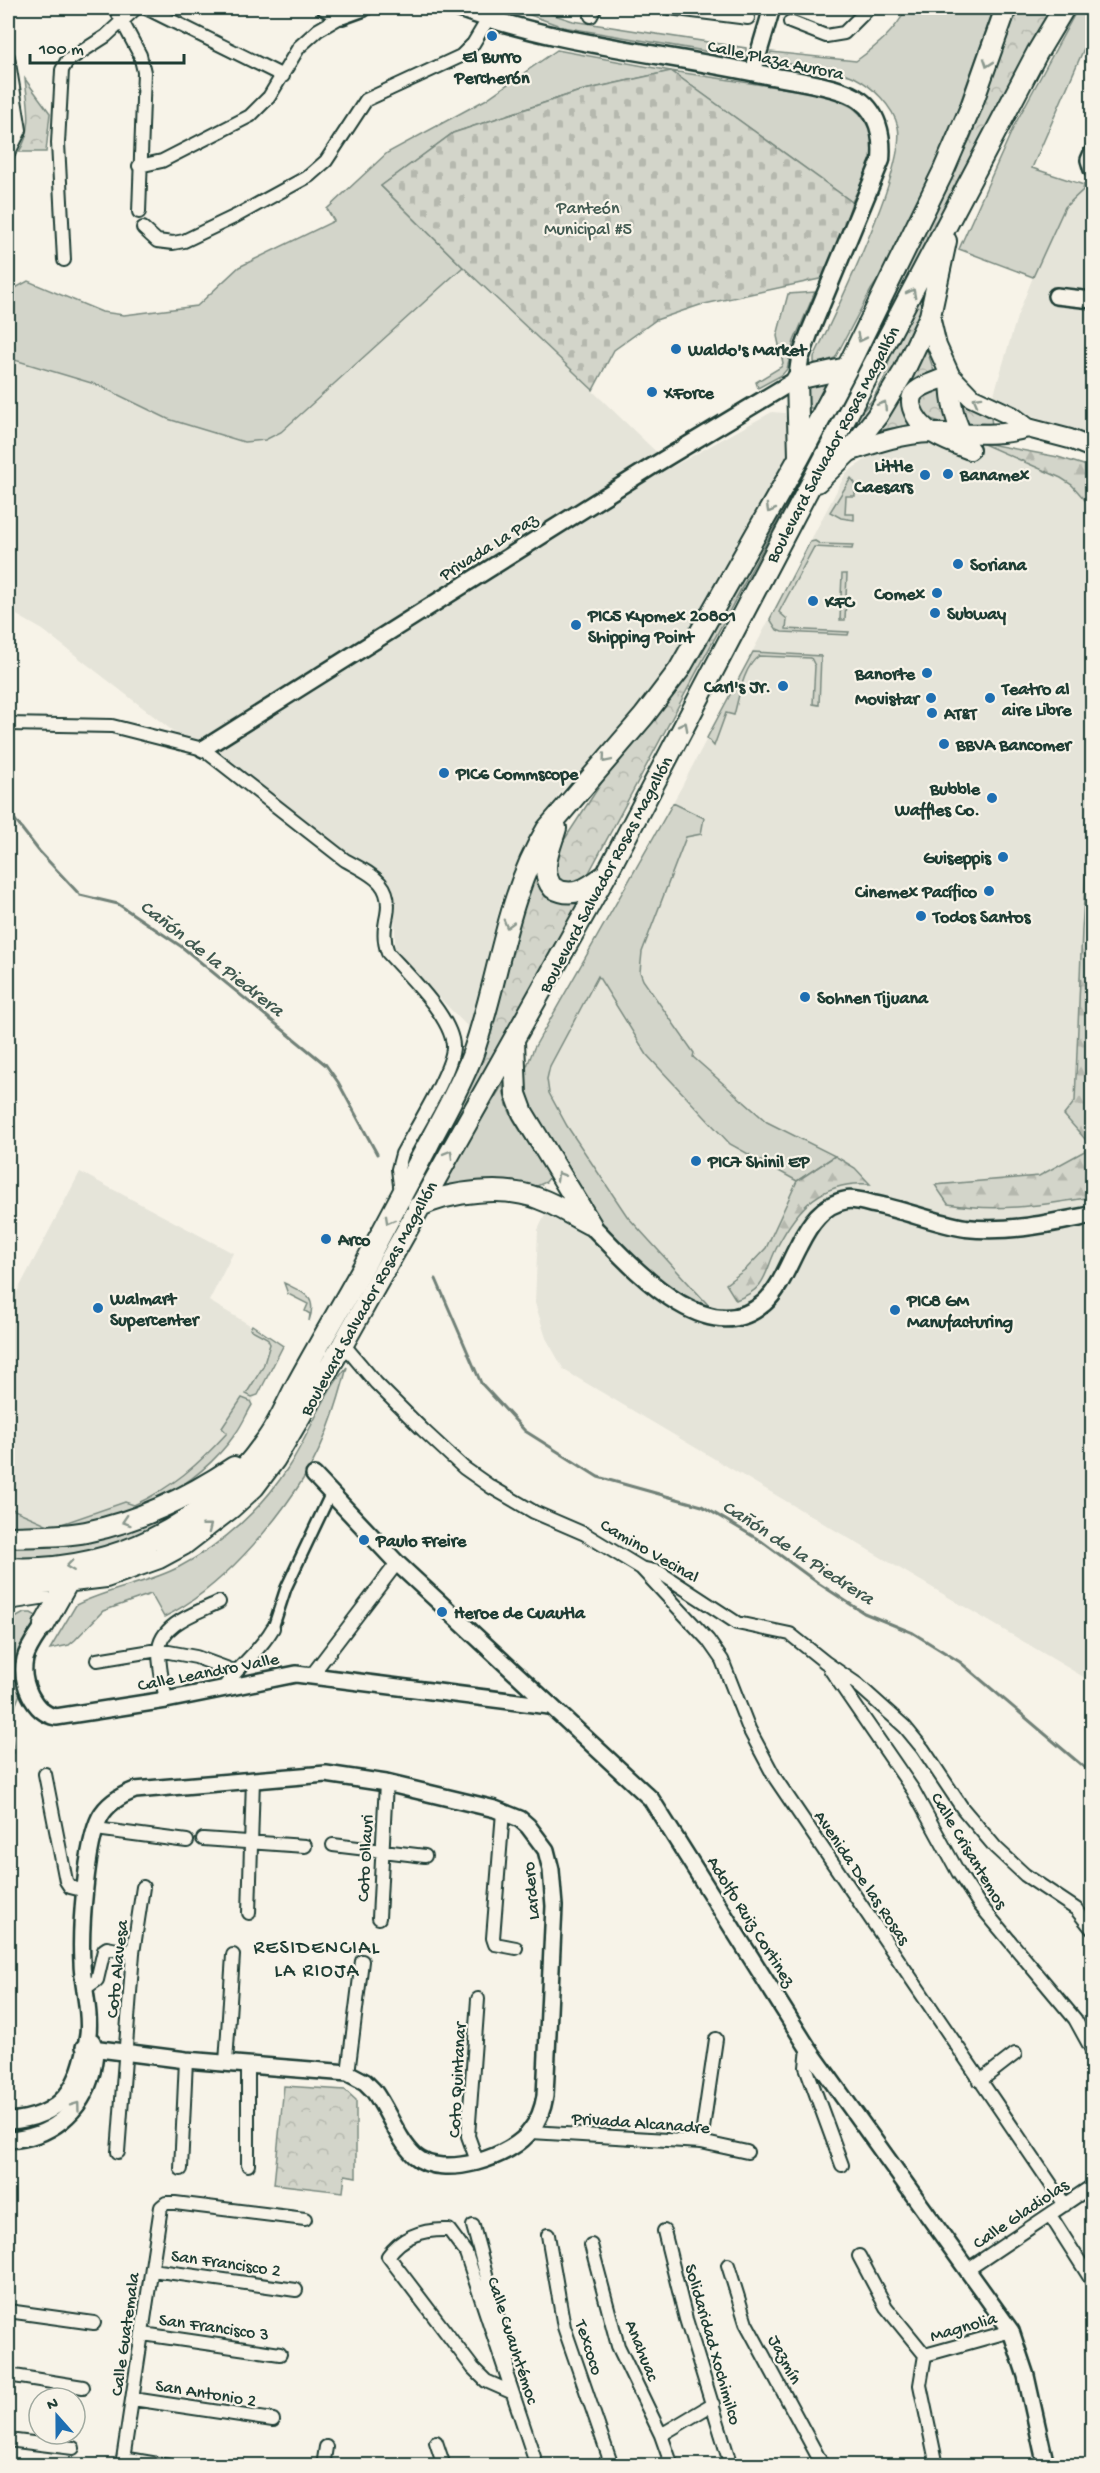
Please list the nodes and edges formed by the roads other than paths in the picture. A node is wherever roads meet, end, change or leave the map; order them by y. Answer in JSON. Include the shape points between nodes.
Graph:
{"nodes":[{"id":1,"x":115,"y":8,"type":"edge"},
{"id":2,"x":136,"y":8,"type":"edge"},
{"id":3,"x":146,"y":8,"type":"edge"},
{"id":4,"x":325,"y":8,"type":"edge"},
{"id":5,"x":364,"y":8,"type":"edge"},
{"id":6,"x":458,"y":8,"type":"edge"},
{"id":7,"x":669,"y":8,"type":"edge"},
{"id":8,"x":772,"y":8,"type":"edge"},
{"id":9,"x":869,"y":8,"type":"edge"},
{"id":10,"x":1006,"y":8,"type":"edge"},
{"id":11,"x":1064,"y":8,"type":"edge"},
{"id":12,"x":342,"y":16,"type":"junction"},
{"id":13,"x":748,"y":18,"type":"dead end"},
{"id":14,"x":488,"y":19,"type":"junction"},
{"id":15,"x":123,"y":22,"type":"junction"},
{"id":16,"x":790,"y":22,"type":"dead end"},
{"id":17,"x":8,"y":57,"type":"edge"},
{"id":18,"x":753,"y":72,"type":"junction"},
{"id":19,"x":283,"y":76,"type":"junction"},
{"id":20,"x":11,"y":87,"type":"edge"},
{"id":21,"x":9,"y":152,"type":"edge"},
{"id":22,"x":1092,"y":153,"type":"edge"},
{"id":23,"x":139,"y":166,"type":"junction"},
{"id":24,"x":1092,"y":170,"type":"edge"},
{"id":25,"x":139,"y":212,"type":"dead end"},
{"id":26,"x":951,"y":218,"type":"junction"},
{"id":27,"x":143,"y":228,"type":"dead end"},
{"id":28,"x":64,"y":260,"type":"dead end"},
{"id":29,"x":1056,"y":296,"type":"dead end"},
{"id":30,"x":1092,"y":300,"type":"edge"},
{"id":31,"x":930,"y":316,"type":"junction"},
{"id":32,"x":847,"y":368,"type":"junction"},
{"id":33,"x":950,"y":375,"type":"junction"},
{"id":34,"x":797,"y":380,"type":"junction"},
{"id":35,"x":1028,"y":428,"type":"junction"},
{"id":36,"x":931,"y":433,"type":"junction"},
{"id":37,"x":961,"y":434,"type":"junction"},
{"id":38,"x":1092,"y":448,"type":"edge"},
{"id":39,"x":849,"y":452,"type":"junction"},
{"id":40,"x":799,"y":458,"type":"junction"},
{"id":41,"x":807,"y":491,"type":"junction"},
{"id":42,"x":8,"y":724,"type":"edge"},
{"id":43,"x":203,"y":749,"type":"junction"},
{"id":44,"x":560,"y":813,"type":"junction"},
{"id":45,"x":606,"y":875,"type":"junction"},
{"id":46,"x":514,"y":1039,"type":"junction"},
{"id":47,"x":402,"y":1195,"type":"junction"},
{"id":48,"x":418,"y":1207,"type":"junction"},
{"id":49,"x":1092,"y":1215,"type":"edge"},
{"id":50,"x":591,"y":1225,"type":"junction"},
{"id":51,"x":343,"y":1344,"type":"junction"},
{"id":52,"x":267,"y":1440,"type":"junction"},
{"id":53,"x":314,"y":1475,"type":"dead end"},
{"id":54,"x":331,"y":1493,"type":"junction"},
{"id":55,"x":8,"y":1537,"type":"edge"},
{"id":56,"x":397,"y":1563,"type":"junction"},
{"id":57,"x":8,"y":1568,"type":"edge"},
{"id":58,"x":641,"y":1568,"type":"junction"},
{"id":59,"x":66,"y":1582,"type":"junction"},
{"id":60,"x":8,"y":1584,"type":"edge"},
{"id":61,"x":29,"y":1597,"type":"junction"},
{"id":62,"x":8,"y":1599,"type":"edge"},
{"id":63,"x":219,"y":1602,"type":"dead end"},
{"id":64,"x":44,"y":1625,"type":"junction"},
{"id":65,"x":273,"y":1628,"type":"joint"},
{"id":66,"x":158,"y":1650,"type":"junction"},
{"id":67,"x":97,"y":1660,"type":"dead end"},
{"id":68,"x":825,"y":1662,"type":"junction"},
{"id":69,"x":234,"y":1671,"type":"junction"},
{"id":70,"x":311,"y":1676,"type":"junction"},
{"id":71,"x":223,"y":1689,"type":"junction"},
{"id":72,"x":166,"y":1700,"type":"junction"},
{"id":73,"x":549,"y":1706,"type":"junction"},
{"id":74,"x":45,"y":1774,"type":"dead end"},
{"id":75,"x":386,"y":1783,"type":"junction"},
{"id":76,"x":253,"y":1786,"type":"junction"},
{"id":77,"x":503,"y":1812,"type":"junction"},
{"id":78,"x":96,"y":1829,"type":"junction"},
{"id":79,"x":203,"y":1839,"type":"dead end"},
{"id":80,"x":186,"y":1841,"type":"dead end"},
{"id":81,"x":251,"y":1842,"type":"junction"},
{"id":82,"x":333,"y":1845,"type":"dead end"},
{"id":83,"x":305,"y":1846,"type":"dead end"},
{"id":84,"x":382,"y":1851,"type":"junction"},
{"id":85,"x":425,"y":1856,"type":"dead end"},
{"id":86,"x":143,"y":1887,"type":"dead end"},
{"id":87,"x":86,"y":1891,"type":"junction"},
{"id":88,"x":249,"y":1913,"type":"dead end"},
{"id":89,"x":379,"y":1918,"type":"dead end"},
{"id":90,"x":1092,"y":1929,"type":"edge"},
{"id":91,"x":516,"y":1948,"type":"dead end"},
{"id":92,"x":133,"y":1953,"type":"junction"},
{"id":93,"x":233,"y":1955,"type":"dead end"},
{"id":94,"x":362,"y":1961,"type":"dead end"},
{"id":95,"x":84,"y":1989,"type":"junction"},
{"id":96,"x":478,"y":1999,"type":"dead end"},
{"id":97,"x":716,"y":2039,"type":"dead end"},
{"id":98,"x":89,"y":2043,"type":"junction"},
{"id":99,"x":808,"y":2048,"type":"junction"},
{"id":100,"x":1092,"y":2050,"type":"edge"},
{"id":101,"x":127,"y":2054,"type":"junction"},
{"id":102,"x":1016,"y":2054,"type":"dead end"},
{"id":103,"x":186,"y":2060,"type":"junction"},
{"id":104,"x":226,"y":2063,"type":"junction"},
{"id":105,"x":248,"y":2066,"type":"junction"},
{"id":106,"x":348,"y":2073,"type":"junction"},
{"id":107,"x":980,"y":2081,"type":"junction"},
{"id":108,"x":8,"y":2121,"type":"edge"},
{"id":109,"x":48,"y":2122,"type":"junction"},
{"id":110,"x":531,"y":2132,"type":"junction"},
{"id":111,"x":8,"y":2140,"type":"edge"},
{"id":112,"x":701,"y":2142,"type":"junction"},
{"id":113,"x":118,"y":2152,"type":"dead end"},
{"id":114,"x":747,"y":2152,"type":"dead end"},
{"id":115,"x":477,"y":2161,"type":"junction"},
{"id":116,"x":248,"y":2165,"type":"dead end"},
{"id":117,"x":842,"y":2165,"type":"dead end"},
{"id":118,"x":181,"y":2169,"type":"dead end"},
{"id":119,"x":1092,"y":2186,"type":"edge"},
{"id":120,"x":1065,"y":2205,"type":"junction"},
{"id":121,"x":1050,"y":2215,"type":"junction"},
{"id":122,"x":305,"y":2219,"type":"dead end"},
{"id":123,"x":472,"y":2226,"type":"dead end"},
{"id":124,"x":664,"y":2231,"type":"dead end"},
{"id":125,"x":548,"y":2235,"type":"dead end"},
{"id":126,"x":591,"y":2245,"type":"dead end"},
{"id":127,"x":858,"y":2256,"type":"dead end"},
{"id":128,"x":728,"y":2265,"type":"dead end"},
{"id":129,"x":152,"y":2270,"type":"junction"},
{"id":130,"x":967,"y":2270,"type":"junction"},
{"id":131,"x":1092,"y":2281,"type":"edge"},
{"id":132,"x":296,"y":2290,"type":"dead end"},
{"id":133,"x":8,"y":2311,"type":"edge"},
{"id":134,"x":94,"y":2323,"type":"dead end"},
{"id":135,"x":1011,"y":2331,"type":"junction"},
{"id":136,"x":142,"y":2334,"type":"junction"},
{"id":137,"x":280,"y":2354,"type":"dead end"},
{"id":138,"x":925,"y":2355,"type":"junction"},
{"id":139,"x":8,"y":2375,"type":"edge"},
{"id":140,"x":506,"y":2378,"type":"junction"},
{"id":141,"x":77,"y":2386,"type":"edge"},
{"id":142,"x":511,"y":2392,"type":"junction"},
{"id":143,"x":133,"y":2399,"type":"junction"},
{"id":144,"x":713,"y":2404,"type":"junction"},
{"id":145,"x":273,"y":2420,"type":"dead end"},
{"id":146,"x":661,"y":2435,"type":"junction"},
{"id":147,"x":8,"y":2440,"type":"edge"},
{"id":148,"x":436,"y":2442,"type":"dead end"},
{"id":149,"x":326,"y":2447,"type":"dead end"},
{"id":150,"x":73,"y":2448,"type":"dead end"},
{"id":151,"x":123,"y":2462,"type":"edge"},
{"id":152,"x":169,"y":2466,"type":"edge"},
{"id":153,"x":323,"y":2466,"type":"edge"},
{"id":154,"x":444,"y":2466,"type":"edge"},
{"id":155,"x":537,"y":2466,"type":"edge"},
{"id":156,"x":612,"y":2466,"type":"edge"},
{"id":157,"x":672,"y":2466,"type":"edge"},
{"id":158,"x":731,"y":2466,"type":"edge"},
{"id":159,"x":823,"y":2466,"type":"edge"},
{"id":160,"x":937,"y":2466,"type":"edge"},
{"id":161,"x":1046,"y":2466,"type":"edge"}],
"edges":[{"from":1,"to":15,"type":"street"},
{"from":2,"to":15,"type":"street"},
{"from":3,"to":19,"type":"street"},
{"from":4,"to":12,"type":"street"},
{"from":5,"to":12,"type":"street"},
{"from":6,"to":14,"type":"main road","name":"Calle Plaza Aurora"},
{"from":7,"to":13,"type":"street"},
{"from":8,"to":18,"type":"street"},
{"from":9,"to":16,"type":"street","via":[[844,33],[826,36]]},
{"from":10,"to":32,"type":"highway","name":"Boulevard Salvador Rosas Magallón","one_way":true,"via":[[967,118]]},
{"from":11,"to":26,"type":"highway","name":"Boulevard Salvador Rosas Magallón"},
{"from":12,"to":19,"type":"street","via":[[299,47]]},
{"from":14,"to":18,"type":"main road","name":"Calle Plaza Aurora","via":[[556,36]]},
{"from":14,"to":27,"type":"street","via":[[461,57],[366,100],[326,161],[309,176],[184,241],[157,241]]},
{"from":15,"to":23,"type":"street","via":[[144,72]]},
{"from":15,"to":28,"type":"street","via":[[76,53],[62,70],[58,143]]},
{"from":17,"to":20,"type":"street"},
{"from":18,"to":34,"type":"main road","name":"Calle Plaza Aurora","via":[[855,97],[870,111],[882,134],[881,160],[809,334]]},
{"from":19,"to":23,"type":"street","via":[[250,116],[162,161]]},
{"from":20,"to":21,"type":"street","via":[[20,130]]},
{"from":22,"to":24,"type":"street"},
{"from":23,"to":25,"type":"street"},
{"from":26,"to":31,"type":"highway"},
{"from":41,"to":26,"type":"highway","name":"Boulevard Salvador Rosas Magallón","one_way":true},
{"from":29,"to":30,"type":"street"},
{"from":31,"to":33,"type":"main road","via":[[937,346]]},
{"from":39,"to":31,"type":"highway","one_way":true,"via":[[903,373]]},
{"from":32,"to":34,"type":"highway"},
{"from":32,"to":40,"type":"highway","name":"Boulevard Salvador Rosas Magallón"},
{"from":35,"to":33,"type":"main road","one_way":true,"via":[[971,397]]},
{"from":33,"to":36,"type":"main road","via":[[923,386],[912,396],[914,414]]},
{"from":33,"to":37,"type":"main road","via":[[952,404]]},
{"from":34,"to":40,"type":"highway"},
{"from":34,"to":43,"type":"street","name":"Privada La Paz","via":[[633,478]]},
{"from":35,"to":37,"type":"main road","via":[[1009,434]]},
{"from":35,"to":38,"type":"main road"},
{"from":36,"to":37,"type":"main road"},
{"from":36,"to":39,"type":"main road","via":[[903,435]]},
{"from":39,"to":41,"type":"highway"},
{"from":40,"to":44,"type":"highway","name":"Boulevard Salvador Rosas Magallón","one_way":true,"via":[[679,670]]},
{"from":45,"to":41,"type":"highway","name":"Boulevard Salvador Rosas Magallón","one_way":true},
{"from":42,"to":43,"type":"street","via":[[112,726]]},
{"from":43,"to":47,"type":"street","via":[[384,886],[388,896],[384,943],[388,953],[450,1030],[452,1057],[399,1162]]},
{"from":44,"to":45,"type":"highway","via":[[546,864],[549,884],[559,891],[573,893]]},
{"from":44,"to":47,"type":"highway","name":"Boulevard Salvador Rosas Magallón","one_way":true,"via":[[538,843],[523,878],[465,1074]]},
{"from":45,"to":46,"type":"highway","name":"Boulevard Salvador Rosas Magallón"},
{"from":48,"to":46,"type":"highway","name":"Boulevard Salvador Rosas Magallón","one_way":true},
{"from":50,"to":46,"type":"highway","one_way":true,"via":[[523,1113],[516,1094]]},
{"from":47,"to":52,"type":"highway","name":"Boulevard Salvador Rosas Magallón","one_way":true},
{"from":48,"to":50,"type":"highway","via":[[451,1194],[524,1194],[540,1198]]},
{"from":48,"to":51,"type":"highway","name":"Boulevard Salvador Rosas Magallón"},
{"from":49,"to":50,"type":"main road","via":[[1003,1229],[966,1228],[887,1206],[839,1202],[825,1209],[808,1227],[765,1303],[752,1312],[725,1318],[702,1316],[665,1294]]},
{"from":51,"to":58,"type":"street","name":"Camino Vecinal","via":[[400,1408],[464,1468],[534,1512],[585,1534]]},
{"from":59,"to":51,"type":"highway","name":"Boulevard Salvador Rosas Magallón","one_way":true,"via":[[106,1577],[159,1558],[231,1509],[275,1459]]},
{"from":52,"to":55,"type":"highway","one_way":true,"via":[[217,1478],[144,1515],[84,1533]]},
{"from":52,"to":57,"type":"highway","name":"Boulevard Salvador Rosas Magallón","one_way":true,"via":[[219,1494],[169,1531],[89,1563]]},
{"from":53,"to":54,"type":"street","name":"Adolfo Ruiz Cortinez"},
{"from":54,"to":56,"type":"street","name":"Adolfo Ruiz Cortinez"},
{"from":54,"to":65,"type":"street","via":[[286,1588]]},
{"from":56,"to":70,"type":"street"},
{"from":56,"to":73,"type":"street","name":"Adolfo Ruiz Cortinez"},
{"from":58,"to":68,"type":"street","name":"Camino Vecinal","via":[[659,1572],[737,1623],[790,1634]]},
{"from":58,"to":107,"type":"street","name":"Avenida De las Rosas","via":[[722,1660],[749,1730],[775,1778]]},
{"from":59,"to":60,"type":"highway","name":"Boulevard Salvador Rosas Magallón"},
{"from":59,"to":61,"type":"highway"},
{"from":59,"to":64,"type":"highway"},
{"from":61,"to":62,"type":"highway"},
{"from":61,"to":64,"type":"highway","via":[[40,1602]]},
{"from":63,"to":66,"type":"street","via":[[171,1628]]},
{"from":64,"to":72,"type":"street","name":"Calle Leandro Valle","via":[[24,1662],[27,1687],[42,1712],[68,1716]]},
{"from":65,"to":69,"type":"street","via":[[260,1648]]},
{"from":66,"to":67,"type":"street"},
{"from":66,"to":69,"type":"street","via":[[196,1657]]},
{"from":66,"to":72,"type":"street"},
{"from":68,"to":90,"type":"street","name":"Camino Vecinal","via":[[857,1684],[905,1727],[996,1848],[1025,1875],[1076,1909]]},
{"from":68,"to":100,"type":"street","name":"Calle Crisantemos","via":[[913,1790],[979,1904],[1074,2019]]},
{"from":69,"to":71,"type":"street"},
{"from":70,"to":71,"type":"street","name":"Calle Leandro Valle","via":[[285,1675]]},
{"from":70,"to":73,"type":"street","name":"Calle Leandro Valle"},
{"from":71,"to":72,"type":"street","name":"Calle Leandro Valle"},
{"from":73,"to":99,"type":"street","name":"Adolfo Ruiz Cortinez","via":[[651,1799]]},
{"from":74,"to":87,"type":"street","via":[[66,1881],[70,1887]]},
{"from":75,"to":76,"type":"street","name":"Lardero","via":[[326,1774]]},
{"from":75,"to":77,"type":"street","name":"Lardero"},
{"from":75,"to":84,"type":"street","name":"Coto Ollauri"},
{"from":76,"to":78,"type":"street","name":"Lardero","via":[[135,1790],[110,1805],[100,1816]]},
{"from":76,"to":81,"type":"street"},
{"from":77,"to":91,"type":"street","via":[[493,1938],[495,1944]]},
{"from":77,"to":110,"type":"street","name":"Lardero","via":[[528,1826],[546,1850],[551,1870],[554,1906],[545,2096]]},
{"from":78,"to":80,"type":"street"},
{"from":78,"to":87,"type":"street","name":"Lardero","via":[[91,1840]]},
{"from":79,"to":81,"type":"street"},
{"from":81,"to":83,"type":"street"},
{"from":81,"to":88,"type":"street"},
{"from":82,"to":84,"type":"street"},
{"from":84,"to":85,"type":"street"},
{"from":84,"to":89,"type":"street","name":"Coto Ollauri"},
{"from":86,"to":92,"type":"street","name":"Coto Alavesa"},
{"from":87,"to":95,"type":"street","name":"Lardero","via":[[82,1934]]},
{"from":92,"to":95,"type":"street","via":[[104,1950],[97,1980]]},
{"from":92,"to":101,"type":"street","name":"Coto Alavesa"},
{"from":93,"to":104,"type":"street"},
{"from":94,"to":106,"type":"street"},
{"from":95,"to":98,"type":"street","name":"Lardero"},
{"from":96,"to":115,"type":"street","name":"Coto Quintanar","via":[[468,2136]]},
{"from":97,"to":112,"type":"street"},
{"from":98,"to":101,"type":"street"},
{"from":98,"to":109,"type":"street","name":"Lardero","via":[[91,2076],[79,2102],[64,2119]]},
{"from":99,"to":117,"type":"street","via":[[806,2067]]},
{"from":99,"to":130,"type":"street","name":"Adolfo Ruiz Cortinez"},
{"from":101,"to":103,"type":"street"},
{"from":101,"to":113,"type":"street","name":"Coto Alavesa"},
{"from":102,"to":107,"type":"street"},
{"from":103,"to":104,"type":"street"},
{"from":103,"to":118,"type":"street"},
{"from":104,"to":105,"type":"street"},
{"from":105,"to":106,"type":"street"},
{"from":105,"to":116,"type":"street"},
{"from":106,"to":115,"type":"street","via":[[373,2090],[415,2156],[429,2164],[451,2168]]},
{"from":107,"to":120,"type":"street","name":"Avenida De las Rosas"},
{"from":108,"to":109,"type":"street"},
{"from":109,"to":111,"type":"street","name":"Lardero","via":[[28,2138]]},
{"from":110,"to":112,"type":"street","name":"Privada Alcanadre"},
{"from":110,"to":115,"type":"street","via":[[499,2154]]},
{"from":112,"to":114,"type":"street","name":"Privada Alcanadre"},
{"from":119,"to":120,"type":"street","name":"Calle Gladiolas"},
{"from":120,"to":121,"type":"street","name":"Calle Gladiolas"},
{"from":121,"to":130,"type":"street","name":"Calle Gladiolas"},
{"from":121,"to":131,"type":"street"},
{"from":122,"to":129,"type":"street","name":"Calle Guatemala","via":[[166,2203],[161,2207]]},
{"from":123,"to":140,"type":"street","via":[[508,2355]]},
{"from":124,"to":144,"type":"street","name":"Solidaridad Xochimilco"},
{"from":125,"to":156,"type":"street","name":"Texcoco","via":[[564,2327]]},
{"from":126,"to":146,"type":"street","name":"Anahuac","via":[[618,2346]]},
{"from":127,"to":138,"type":"street","via":[[886,2307]]},
{"from":128,"to":159,"type":"street","name":"Jazmín","via":[[746,2323]]},
{"from":129,"to":132,"type":"street","name":"San Francisco 2"},
{"from":129,"to":136,"type":"street","name":"Calle Guatemala"},
{"from":130,"to":135,"type":"street","name":"Adolfo Ruiz Cortinez"},
{"from":133,"to":134,"type":"street"},
{"from":135,"to":138,"type":"street","name":"Magnolia"},
{"from":135,"to":161,"type":"street","name":"Adolfo Ruiz Cortinez","via":[[1026,2376]]},
{"from":136,"to":137,"type":"street","name":"San Francisco 3"},
{"from":136,"to":143,"type":"street","name":"Calle Guatemala"},
{"from":138,"to":160,"type":"street","via":[[920,2385]]},
{"from":139,"to":141,"type":"street"},
{"from":140,"to":142,"type":"street","name":"Calle Cuauhtémoc"},
{"from":140,"to":142,"type":"street","name":"Calle Cuauhtémoc","via":[[466,2253],[449,2230],[431,2229],[396,2245],[388,2256],[473,2368],[486,2381]]},
{"from":142,"to":155,"type":"street","name":"Calle Cuauhtémoc"},
{"from":143,"to":145,"type":"street","name":"San Antonio 2"},
{"from":143,"to":151,"type":"street","name":"Calle Guatemala"},
{"from":144,"to":146,"type":"street"},
{"from":144,"to":158,"type":"street","name":"Solidaridad Xochimilco"},
{"from":146,"to":157,"type":"street","name":"Anahuac"},
{"from":147,"to":150,"type":"street"},
{"from":148,"to":154,"type":"street"},
{"from":149,"to":153,"type":"street"},
{"from":151,"to":152,"type":"street"}]}
